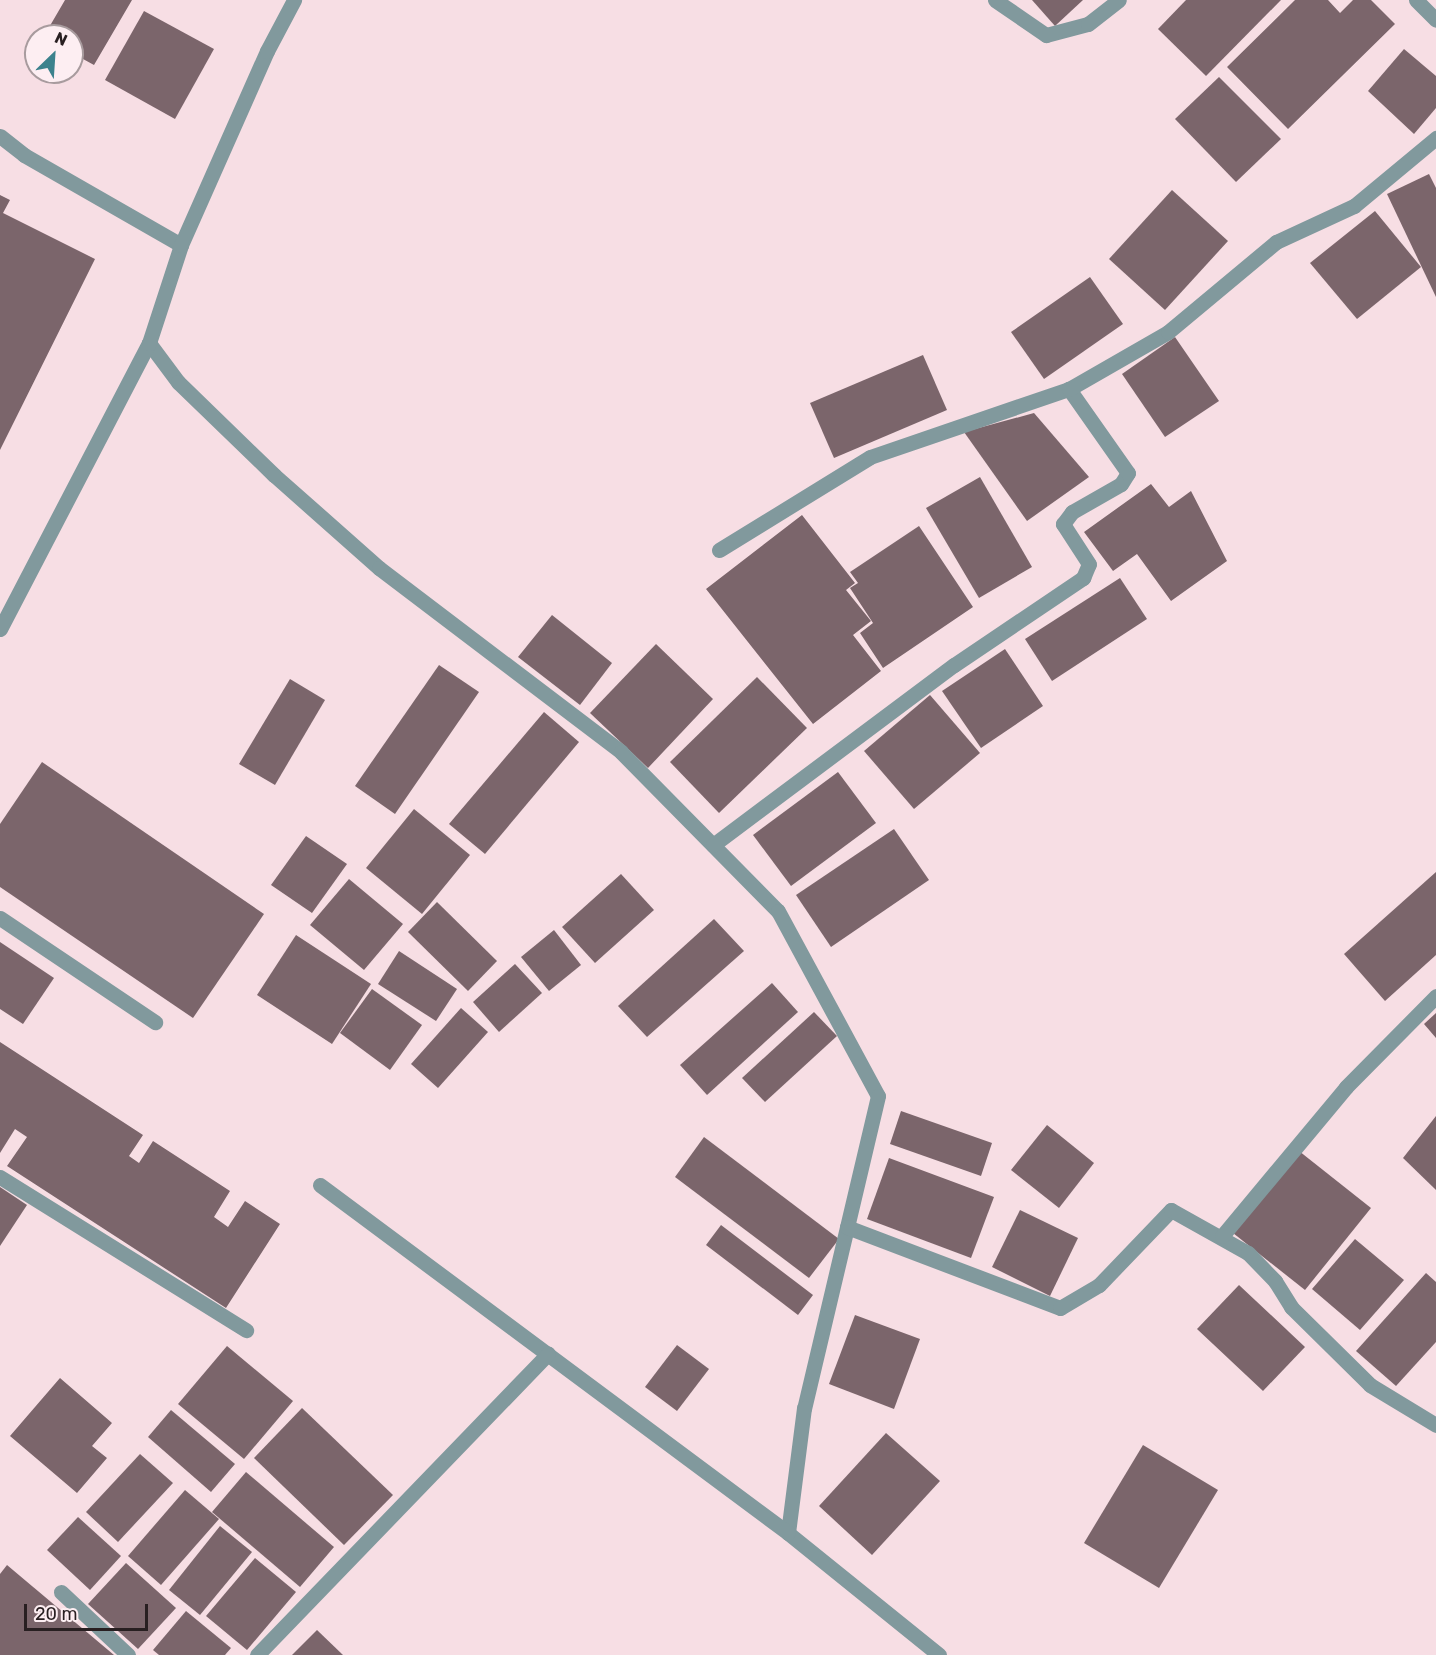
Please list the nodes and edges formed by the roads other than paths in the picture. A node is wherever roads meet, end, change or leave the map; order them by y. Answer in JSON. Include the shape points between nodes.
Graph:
{"nodes":[{"id":1,"x":294,"y":0,"type":"edge"},
{"id":2,"x":995,"y":0,"type":"edge"},
{"id":3,"x":1119,"y":0,"type":"edge"},
{"id":4,"x":1416,"y":0,"type":"edge"},
{"id":5,"x":1436,"y":20,"type":"edge"},
{"id":6,"x":0,"y":136,"type":"edge"},
{"id":7,"x":1436,"y":138,"type":"edge"},
{"id":8,"x":182,"y":245,"type":"junction"},
{"id":9,"x":149,"y":343,"type":"junction"},
{"id":10,"x":1069,"y":388,"type":"junction"},
{"id":11,"x":719,"y":550,"type":"dead end"},
{"id":12,"x":0,"y":629,"type":"edge"},
{"id":13,"x":713,"y":845,"type":"junction"},
{"id":14,"x":0,"y":918,"type":"edge"},
{"id":15,"x":1436,"y":996,"type":"edge"},
{"id":16,"x":156,"y":1022,"type":"dead end"},
{"id":17,"x":0,"y":1177,"type":"edge"},
{"id":18,"x":320,"y":1185,"type":"dead end"},
{"id":19,"x":847,"y":1227,"type":"junction"},
{"id":20,"x":1222,"y":1236,"type":"junction"},
{"id":21,"x":246,"y":1330,"type":"dead end"},
{"id":22,"x":548,"y":1354,"type":"junction"},
{"id":23,"x":1436,"y":1425,"type":"edge"},
{"id":24,"x":788,"y":1533,"type":"junction"},
{"id":25,"x":61,"y":1592,"type":"dead end"},
{"id":26,"x":128,"y":1655,"type":"edge"},
{"id":27,"x":257,"y":1655,"type":"edge"},
{"id":28,"x":939,"y":1655,"type":"edge"}],
"edges":[{"from":1,"to":8,"type":"street","via":[[267,51]]},
{"from":2,"to":3,"type":"street","via":[[1046,35],[1088,24]]},
{"from":4,"to":5,"type":"street"},
{"from":6,"to":8,"type":"street","via":[[24,155]]},
{"from":7,"to":10,"type":"street","via":[[1354,206],[1276,242],[1168,332]]},
{"from":8,"to":9,"type":"street"},
{"from":9,"to":12,"type":"street"},
{"from":9,"to":13,"type":"street","via":[[178,382],[274,475],[379,568],[621,752]]},
{"from":10,"to":11,"type":"street","via":[[870,457]]},
{"from":10,"to":13,"type":"street","via":[[1128,473],[1121,484],[1072,512],[1063,524],[1089,564],[1083,578],[954,665]]},
{"from":13,"to":19,"type":"street","via":[[778,911],[878,1096]]},
{"from":14,"to":16,"type":"street"},
{"from":15,"to":20,"type":"street","via":[[1346,1087]]},
{"from":17,"to":21,"type":"street"},
{"from":18,"to":22,"type":"street"},
{"from":19,"to":20,"type":"street","via":[[1060,1308],[1099,1285],[1171,1210]]},
{"from":19,"to":24,"type":"street","via":[[804,1408]]},
{"from":20,"to":23,"type":"street","via":[[1248,1253],[1275,1281],[1291,1307],[1370,1385]]},
{"from":22,"to":24,"type":"street"},
{"from":22,"to":27,"type":"street"},
{"from":24,"to":28,"type":"street"},
{"from":25,"to":26,"type":"street"}]}
